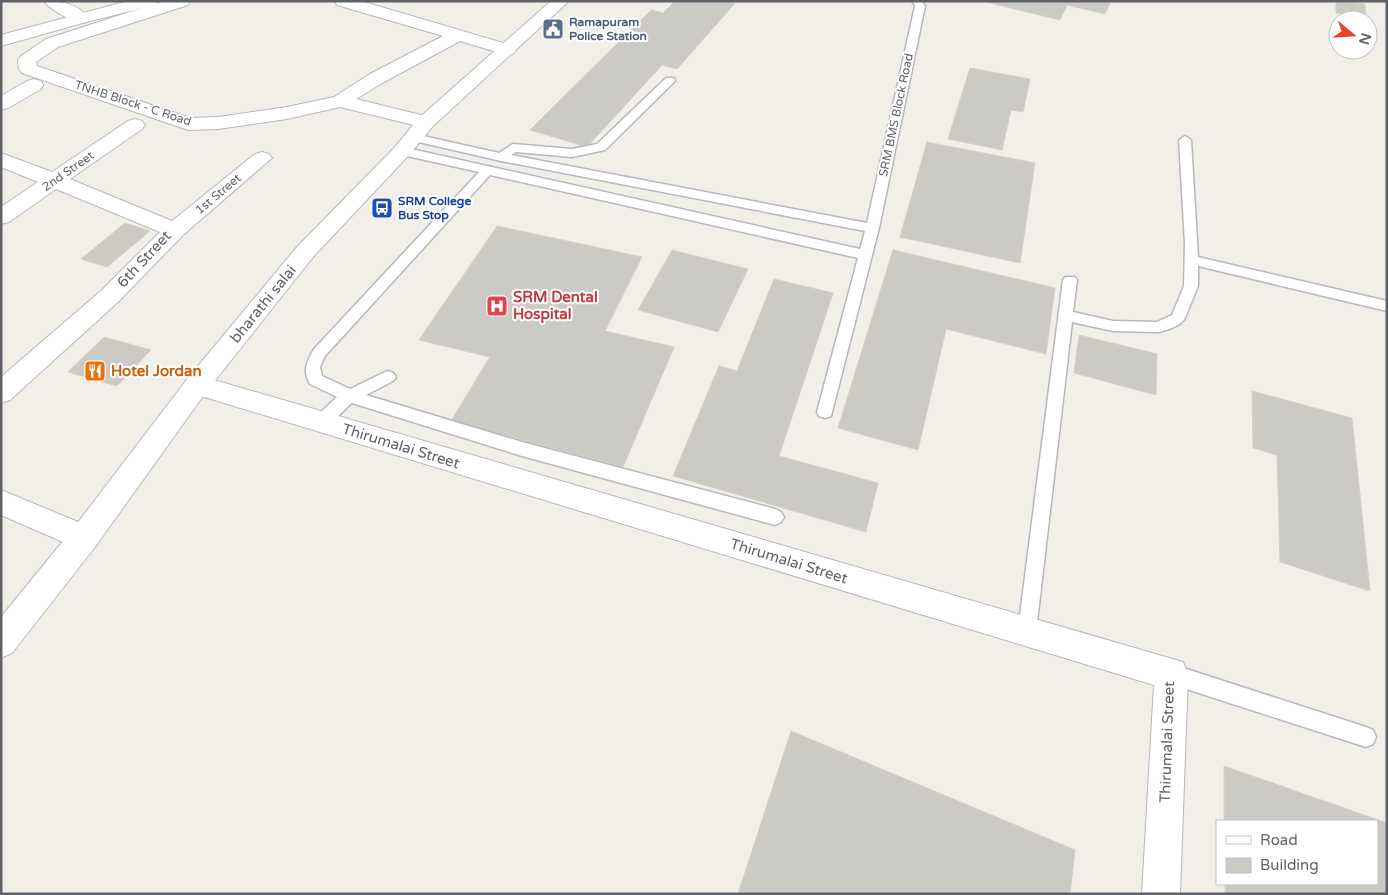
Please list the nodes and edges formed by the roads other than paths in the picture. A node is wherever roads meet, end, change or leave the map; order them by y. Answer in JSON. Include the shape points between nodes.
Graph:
{"nodes":[{"id":1,"x":52,"y":1,"type":"edge"},
{"id":2,"x":150,"y":1,"type":"edge"},
{"id":3,"x":182,"y":1,"type":"edge"},
{"id":4,"x":343,"y":1,"type":"edge"},
{"id":5,"x":561,"y":1,"type":"edge"},
{"id":6,"x":917,"y":1,"type":"edge"},
{"id":7,"x":80,"y":18,"type":"junction"},
{"id":8,"x":457,"y":36,"type":"junction"},
{"id":9,"x":1,"y":41,"type":"edge"},
{"id":10,"x":507,"y":50,"type":"junction"},
{"id":11,"x":670,"y":80,"type":"dead end"},
{"id":12,"x":34,"y":85,"type":"dead end"},
{"id":13,"x":340,"y":101,"type":"junction"},
{"id":14,"x":1,"y":104,"type":"edge"},
{"id":15,"x":134,"y":124,"type":"dead end"},
{"id":16,"x":414,"y":137,"type":"junction"},
{"id":17,"x":1185,"y":140,"type":"dead end"},
{"id":18,"x":501,"y":157,"type":"junction"},
{"id":19,"x":262,"y":158,"type":"dead end"},
{"id":20,"x":1,"y":159,"type":"edge"},
{"id":21,"x":487,"y":171,"type":"junction"},
{"id":22,"x":54,"y":180,"type":"junction"},
{"id":23,"x":1,"y":217,"type":"edge"},
{"id":24,"x":872,"y":228,"type":"junction"},
{"id":25,"x":174,"y":230,"type":"junction"},
{"id":26,"x":865,"y":255,"type":"junction"},
{"id":27,"x":1192,"y":260,"type":"junction"},
{"id":28,"x":1070,"y":280,"type":"dead end"},
{"id":29,"x":1387,"y":306,"type":"edge"},
{"id":30,"x":1067,"y":316,"type":"junction"},
{"id":31,"x":388,"y":377,"type":"dead end"},
{"id":32,"x":197,"y":386,"type":"junction"},
{"id":33,"x":1,"y":392,"type":"edge"},
{"id":34,"x":350,"y":396,"type":"junction"},
{"id":35,"x":825,"y":412,"type":"dead end"},
{"id":36,"x":322,"y":422,"type":"junction"},
{"id":37,"x":1,"y":502,"type":"edge"},
{"id":38,"x":775,"y":517,"type":"dead end"},
{"id":39,"x":84,"y":538,"type":"junction"},
{"id":40,"x":1027,"y":632,"type":"junction"},
{"id":41,"x":1,"y":642,"type":"edge"},
{"id":42,"x":1171,"y":674,"type":"junction"},
{"id":43,"x":1366,"y":737,"type":"dead end"},
{"id":44,"x":1161,"y":894,"type":"edge"}],
"edges":[{"from":1,"to":7,"type":"street"},
{"from":2,"to":7,"type":"street"},
{"from":3,"to":13,"type":"street","name":"TNHB Block - C Road","via":[[52,42],[27,60],[28,69],[188,124],[287,113]]},
{"from":4,"to":8,"type":"street"},
{"from":5,"to":10,"type":"street","name":"bharathi salai"},
{"from":6,"to":24,"type":"lane","name":"SRM BMS Block Road","via":[[920,6]]},
{"from":7,"to":9,"type":"street"},
{"from":8,"to":10,"type":"street"},
{"from":8,"to":13,"type":"street","name":"TNHB Block - C Road"},
{"from":10,"to":16,"type":"street","name":"bharathi salai"},
{"from":11,"to":18,"type":"lane","via":[[601,147],[572,153],[513,148]]},
{"from":12,"to":14,"type":"street"},
{"from":13,"to":16,"type":"street"},
{"from":15,"to":22,"type":"street","name":"2nd Street"},
{"from":16,"to":18,"type":"lane"},
{"from":16,"to":21,"type":"lane"},
{"from":16,"to":32,"type":"street","name":"bharathi salai","via":[[305,252]]},
{"from":17,"to":27,"type":"lane"},
{"from":18,"to":24,"type":"lane"},
{"from":19,"to":25,"type":"street","name":"1st Street"},
{"from":20,"to":22,"type":"street","name":"6th Street"},
{"from":21,"to":26,"type":"lane"},
{"from":21,"to":34,"type":"lane","via":[[319,353],[312,367],[315,380]]},
{"from":22,"to":23,"type":"street","name":"2nd Street"},
{"from":22,"to":25,"type":"street","name":"6th Street"},
{"from":24,"to":26,"type":"lane"},
{"from":25,"to":33,"type":"street","name":"6th Street","via":[[110,296]]},
{"from":26,"to":35,"type":"lane"},
{"from":27,"to":29,"type":"lane"},
{"from":27,"to":30,"type":"lane","via":[[1191,286],[1178,318],[1159,327],[1113,326]]},
{"from":28,"to":30,"type":"lane"},
{"from":30,"to":40,"type":"lane"},
{"from":31,"to":34,"type":"lane"},
{"from":32,"to":36,"type":"street","name":"Thirumalai Street"},
{"from":32,"to":39,"type":"street","name":"bharathi salai"},
{"from":34,"to":36,"type":"lane"},
{"from":34,"to":38,"type":"lane","via":[[522,449]]},
{"from":36,"to":40,"type":"street","name":"Thirumalai Street"},
{"from":37,"to":39,"type":"street"},
{"from":39,"to":41,"type":"street","name":"bharathi salai"},
{"from":40,"to":42,"type":"street","name":"Thirumalai Street"},
{"from":42,"to":43,"type":"lane"},
{"from":42,"to":44,"type":"street","name":"Thirumalai Street"}]}
